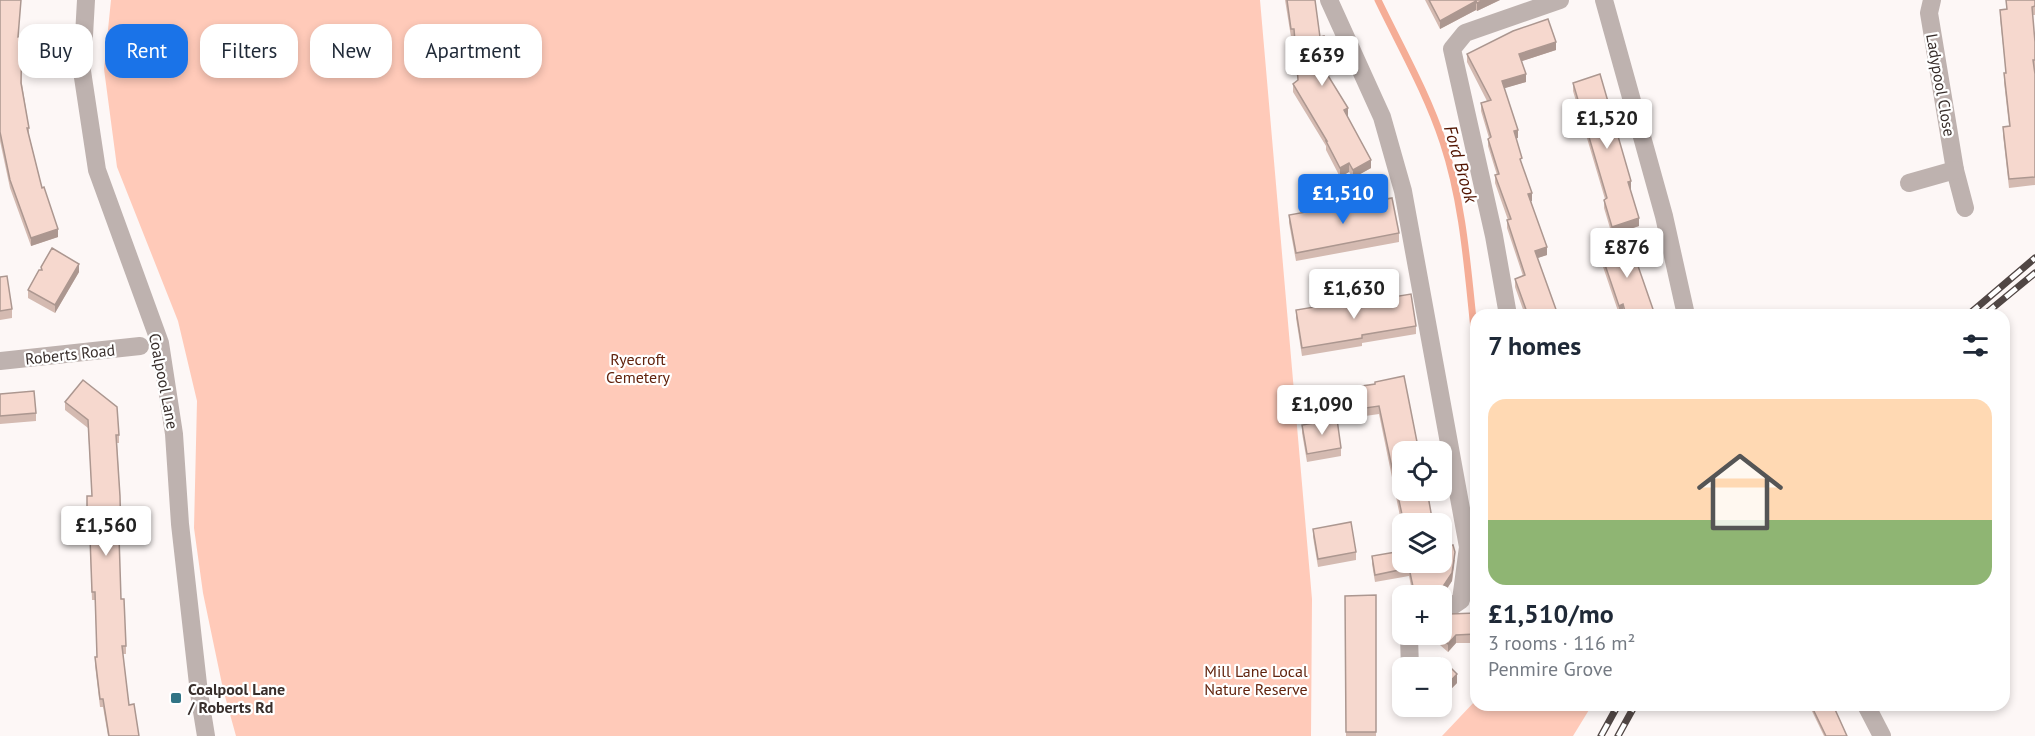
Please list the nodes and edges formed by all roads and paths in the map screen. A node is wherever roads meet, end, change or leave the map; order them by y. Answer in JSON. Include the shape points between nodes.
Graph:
{"nodes":[{"id":1,"x":86,"y":0,"type":"edge"},
{"id":2,"x":1329,"y":0,"type":"edge"},
{"id":3,"x":1560,"y":0,"type":"edge"},
{"id":4,"x":1604,"y":0,"type":"edge"},
{"id":5,"x":1932,"y":0,"type":"edge"},
{"id":6,"x":1956,"y":170,"type":"junction"},
{"id":7,"x":1909,"y":183,"type":"dead end"},
{"id":8,"x":1965,"y":208,"type":"dead end"},
{"id":9,"x":1507,"y":309,"type":"edge"},
{"id":10,"x":1685,"y":309,"type":"edge"},
{"id":11,"x":140,"y":346,"type":"dead end"},
{"id":12,"x":0,"y":361,"type":"edge"},
{"id":13,"x":1452,"y":606,"type":"edge"},
{"id":14,"x":1869,"y":711,"type":"edge"},
{"id":15,"x":206,"y":736,"type":"edge"},
{"id":16,"x":1882,"y":736,"type":"edge"}],
"edges":[{"from":1,"to":15,"type":"street","name":"Coalpool Lane","via":[[82,71],[97,170],[160,343],[165,371]]},
{"from":2,"to":13,"type":"street","via":[[1382,117],[1403,191],[1468,547],[1461,600]]},
{"from":3,"to":9,"type":"street","via":[[1465,33],[1452,49]]},
{"from":4,"to":10,"type":"street","via":[[1664,216]]},
{"from":5,"to":6,"type":"street","name":"Ladypool Close","via":[[1929,13]]},
{"from":6,"to":7,"type":"street"},
{"from":6,"to":8,"type":"street","name":"Ladypool Close"},
{"from":11,"to":12,"type":"street","name":"Roberts Road"},
{"from":14,"to":16,"type":"street"}]}
